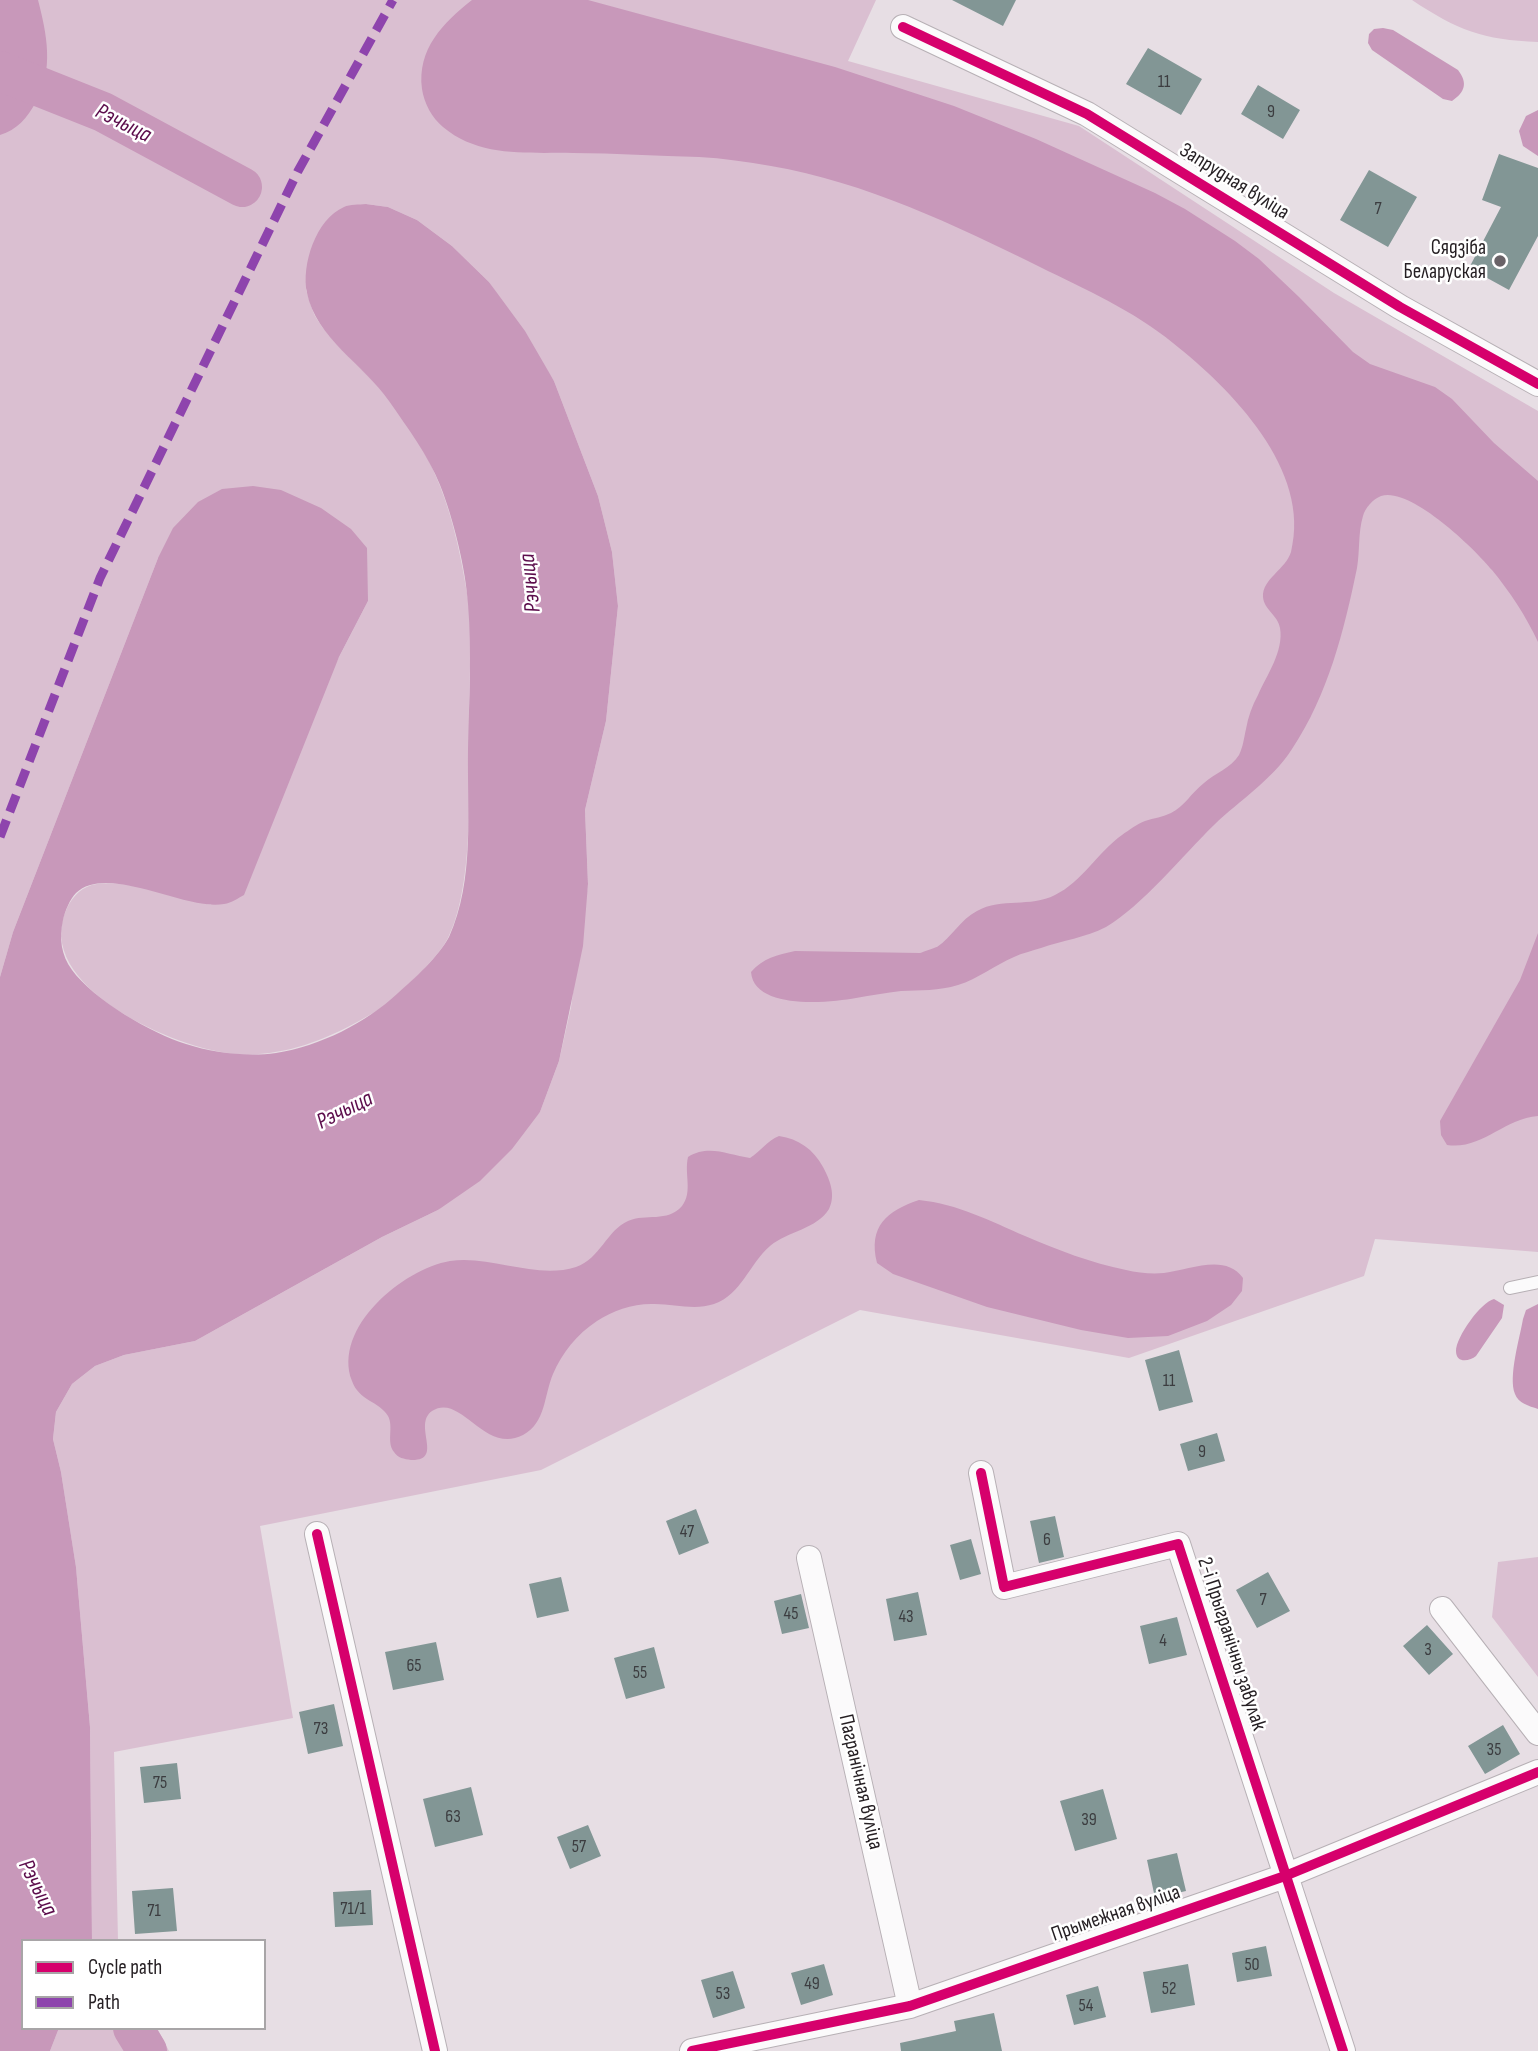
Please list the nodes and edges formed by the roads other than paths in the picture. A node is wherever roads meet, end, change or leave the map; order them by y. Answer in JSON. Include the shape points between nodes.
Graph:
{"nodes":[{"id":1,"x":902,"y":27,"type":"dead end"},
{"id":2,"x":1538,"y":384,"type":"edge"},
{"id":3,"x":1538,"y":1282,"type":"edge"},
{"id":4,"x":1510,"y":1288,"type":"dead end"},
{"id":5,"x":981,"y":1473,"type":"dead end"},
{"id":6,"x":317,"y":1534,"type":"dead end"},
{"id":7,"x":809,"y":1558,"type":"dead end"},
{"id":8,"x":1442,"y":1609,"type":"dead end"},
{"id":9,"x":1538,"y":1733,"type":"edge"},
{"id":10,"x":1538,"y":1772,"type":"edge"},
{"id":11,"x":1285,"y":1876,"type":"junction"},
{"id":12,"x":910,"y":2006,"type":"junction"},
{"id":13,"x":435,"y":2051,"type":"edge"},
{"id":14,"x":692,"y":2051,"type":"edge"},
{"id":15,"x":1343,"y":2051,"type":"edge"}],
"edges":[{"from":1,"to":2,"type":"street","name":"Запрудная вуліца","via":[[1087,114],[1400,307]]},
{"from":3,"to":4,"type":"lane"},
{"from":5,"to":11,"type":"street","name":"2-і Прыгранічны завулак","via":[[1004,1587],[1178,1544]]},
{"from":6,"to":13,"type":"street"},
{"from":7,"to":12,"type":"street","name":"Пагранічная вуліца"},
{"from":8,"to":9,"type":"street"},
{"from":10,"to":11,"type":"street","name":"Прымежная вуліца"},
{"from":11,"to":12,"type":"street","name":"Прымежная вуліца"},
{"from":11,"to":15,"type":"street"},
{"from":12,"to":14,"type":"street","name":"Прымежная вуліца"}]}
